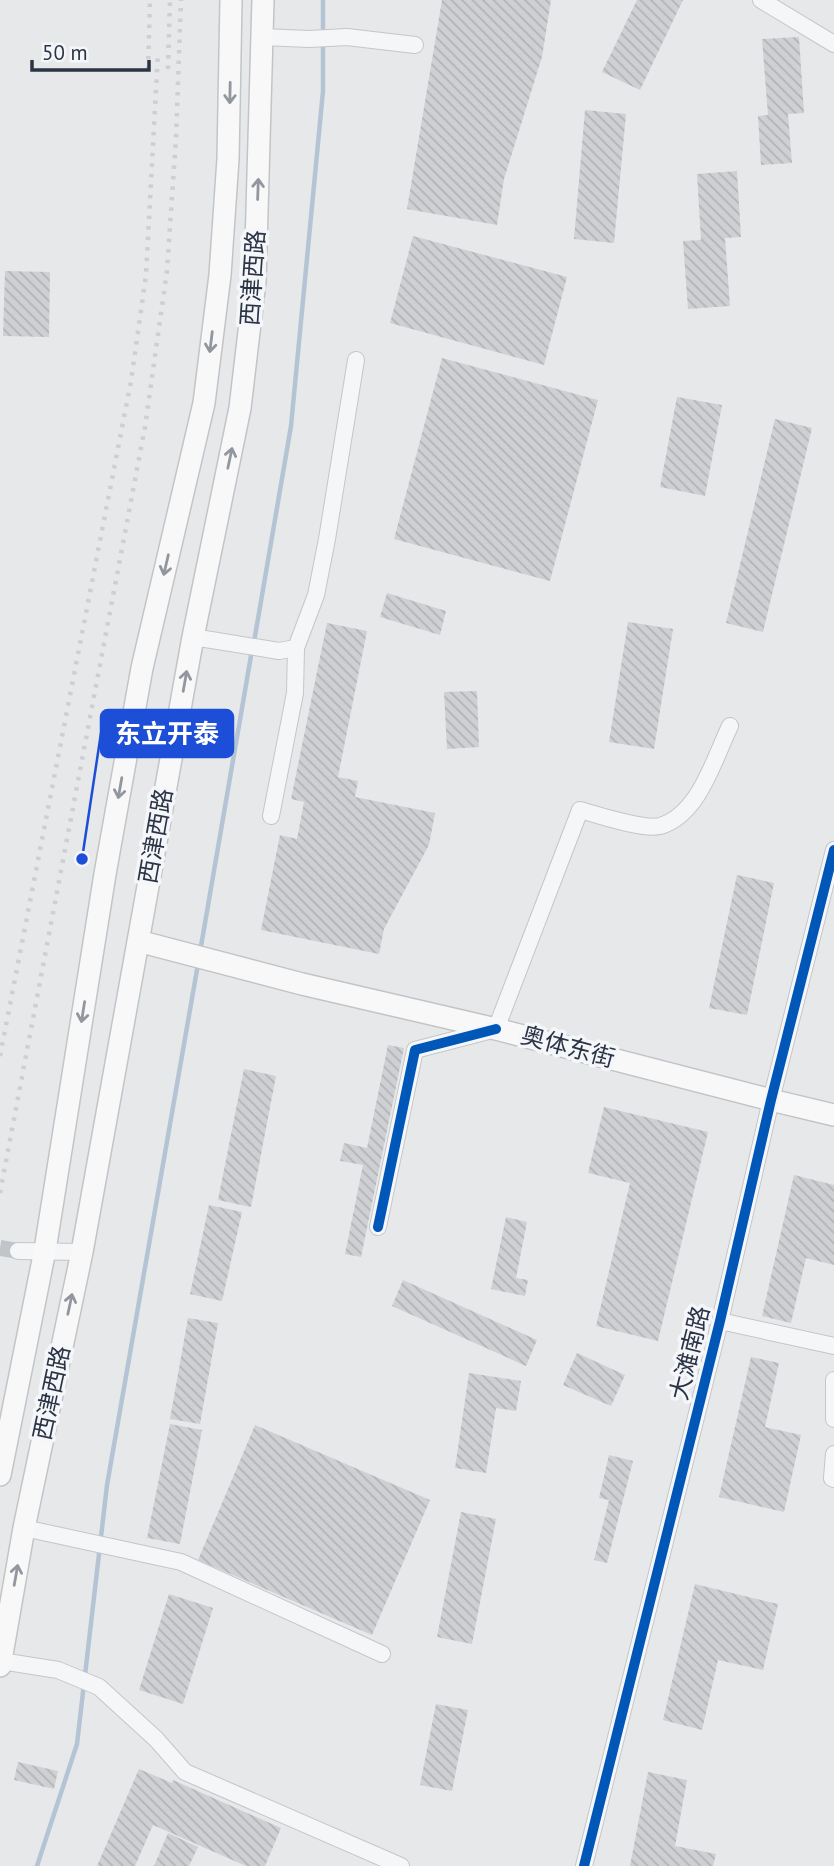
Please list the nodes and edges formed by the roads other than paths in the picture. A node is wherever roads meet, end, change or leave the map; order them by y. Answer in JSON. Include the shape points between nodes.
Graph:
{"nodes":[{"id":1,"x":231,"y":0,"type":"edge"},
{"id":2,"x":263,"y":0,"type":"edge"},
{"id":3,"x":761,"y":0,"type":"edge"},
{"id":4,"x":262,"y":37,"type":"junction"},
{"id":5,"x":834,"y":44,"type":"edge"},
{"id":6,"x":415,"y":45,"type":"dead end"},
{"id":7,"x":220,"y":275,"type":"junction"},
{"id":8,"x":254,"y":281,"type":"junction"},
{"id":9,"x":356,"y":359,"type":"dead end"},
{"id":10,"x":193,"y":636,"type":"junction"},
{"id":11,"x":296,"y":648,"type":"junction"},
{"id":12,"x":730,"y":726,"type":"dead end"},
{"id":13,"x":271,"y":816,"type":"dead end"},
{"id":14,"x":834,"y":850,"type":"edge"},
{"id":15,"x":138,"y":941,"type":"junction"},
{"id":16,"x":496,"y":1029,"type":"junction"},
{"id":17,"x":771,"y":1100,"type":"junction"},
{"id":18,"x":834,"y":1115,"type":"edge"},
{"id":19,"x":378,"y":1227,"type":"dead end"},
{"id":20,"x":45,"y":1250,"type":"junction"},
{"id":21,"x":18,"y":1251,"type":"tunnel mouth"},
{"id":22,"x":82,"y":1252,"type":"junction"},
{"id":23,"x":720,"y":1321,"type":"junction"},
{"id":24,"x":834,"y":1346,"type":"edge"},
{"id":25,"x":834,"y":1380,"type":"edge"},
{"id":26,"x":834,"y":1419,"type":"edge"},
{"id":27,"x":834,"y":1454,"type":"edge"},
{"id":28,"x":0,"y":1475,"type":"edge"},
{"id":29,"x":834,"y":1479,"type":"edge"},
{"id":30,"x":24,"y":1528,"type":"junction"},
{"id":31,"x":382,"y":1654,"type":"dead end"},
{"id":32,"x":1,"y":1661,"type":"edge"},
{"id":33,"x":0,"y":1666,"type":"edge"},
{"id":34,"x":401,"y":1866,"type":"edge"},
{"id":35,"x":584,"y":1866,"type":"edge"}],
"edges":[{"from":1,"to":7,"type":"main road","name":"西津西路","one_way":true},
{"from":2,"to":4,"type":"main road","name":"西津西路"},
{"from":3,"to":5,"type":"street"},
{"from":4,"to":6,"type":"street","via":[[346,37]]},
{"from":8,"to":4,"type":"main road","name":"西津西路","one_way":true},
{"from":7,"to":8,"type":"main road"},
{"from":7,"to":20,"type":"main road","name":"西津西路","one_way":true,"via":[[204,403],[142,668],[112,833]]},
{"from":10,"to":8,"type":"main road","name":"西津西路","one_way":true,"via":[[240,408]]},
{"from":9,"to":11,"type":"street","via":[[316,595]]},
{"from":10,"to":11,"type":"street","via":[[279,651]]},
{"from":15,"to":10,"type":"main road","name":"西津西路","one_way":true},
{"from":11,"to":13,"type":"street","via":[[295,693]]},
{"from":12,"to":16,"type":"street","via":[[698,793],[681,816],[658,826],[580,810]]},
{"from":14,"to":17,"type":"street","name":"大滩南路"},
{"from":15,"to":16,"type":"main road","name":"奥体东街"},
{"from":15,"to":22,"type":"main road","name":"西津西路"},
{"from":16,"to":17,"type":"main road","name":"奥体东街"},
{"from":16,"to":19,"type":"street","via":[[415,1050]]},
{"from":17,"to":18,"type":"main road","name":"奥体东街"},
{"from":17,"to":23,"type":"street","name":"大滩南路"},
{"from":20,"to":21,"type":"street"},
{"from":20,"to":22,"type":"street"},
{"from":20,"to":28,"type":"main road","name":"西津西路"},
{"from":30,"to":22,"type":"main road","name":"西津西路","one_way":true},
{"from":23,"to":24,"type":"street"},
{"from":23,"to":35,"type":"street","name":"大滩南路"},
{"from":25,"to":26,"type":"street"},
{"from":27,"to":29,"type":"street"},
{"from":30,"to":31,"type":"street","via":[[181,1562]]},
{"from":32,"to":30,"type":"main road","name":"西津西路","one_way":true},
{"from":32,"to":33,"type":"main road","name":"西津西路"},
{"from":32,"to":34,"type":"street","via":[[58,1670],[99,1687],[185,1772]]}]}
